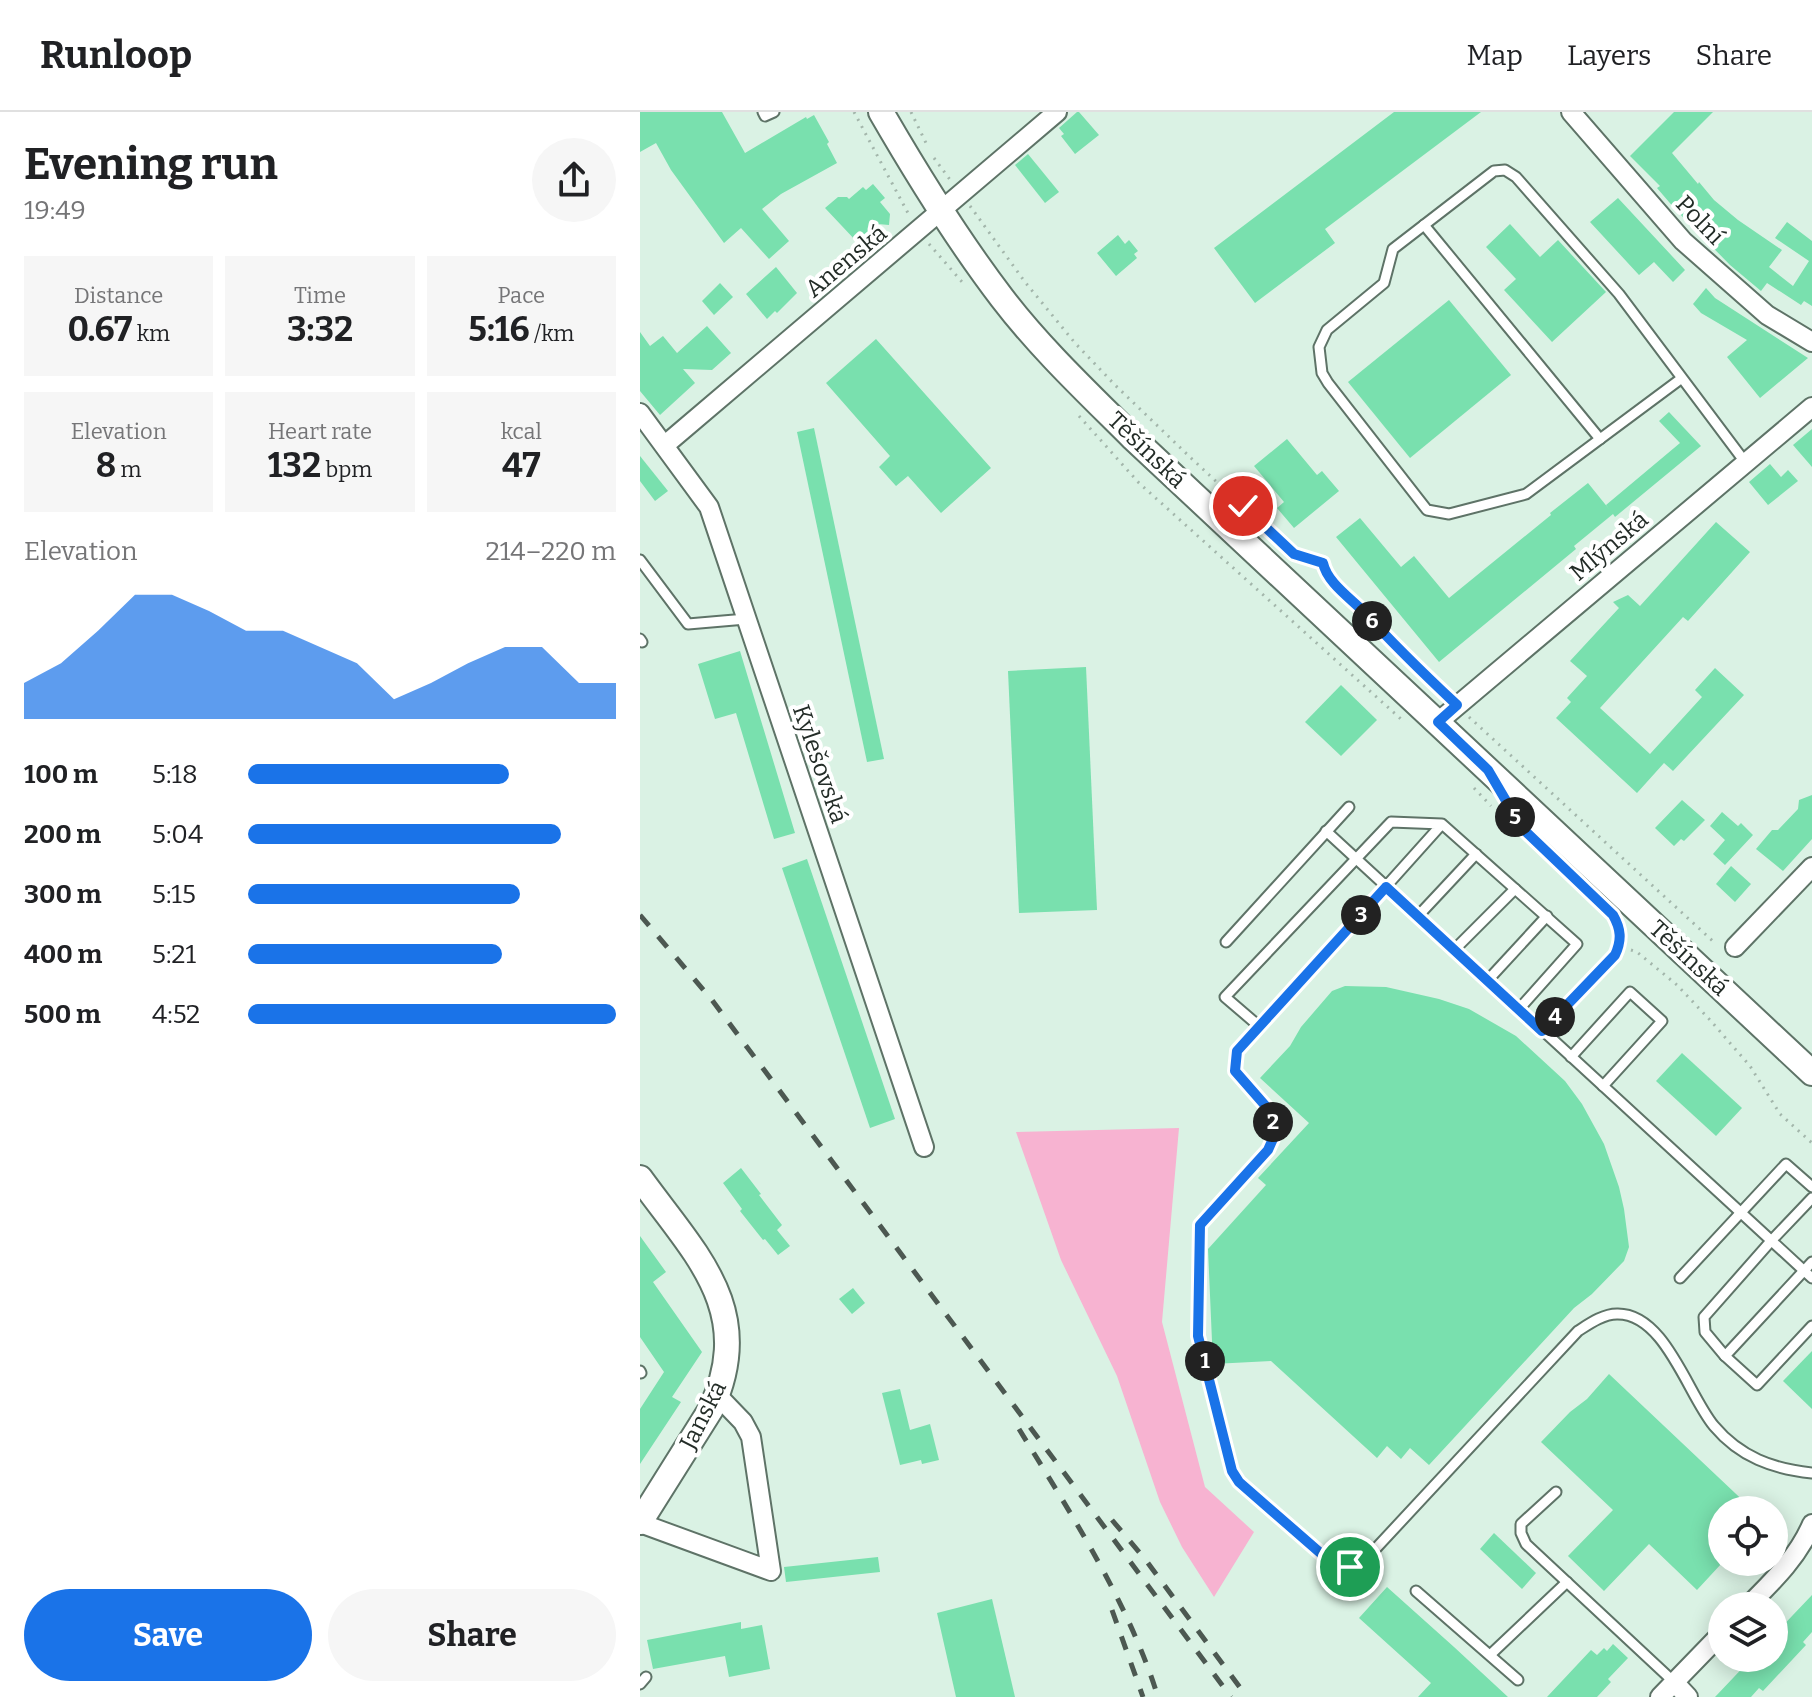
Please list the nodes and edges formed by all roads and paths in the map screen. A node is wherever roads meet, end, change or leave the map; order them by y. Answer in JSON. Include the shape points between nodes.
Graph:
{"nodes":[{"id":1,"x":881,"y":112,"type":"edge"},
{"id":2,"x":911,"y":112,"type":"edge"},
{"id":3,"x":1057,"y":112,"type":"edge"},
{"id":4,"x":1571,"y":112,"type":"edge"},
{"id":5,"x":961,"y":193,"type":"junction"},
{"id":6,"x":940,"y":210,"type":"junction"},
{"id":7,"x":1424,"y":225,"type":"junction"},
{"id":8,"x":1812,"y":342,"type":"edge"},
{"id":9,"x":1682,"y":378,"type":"junction"},
{"id":10,"x":1812,"y":407,"type":"edge"},
{"id":11,"x":640,"y":413,"type":"edge"},
{"id":12,"x":1600,"y":439,"type":"junction"},
{"id":13,"x":665,"y":445,"type":"junction"},
{"id":14,"x":1745,"y":462,"type":"junction"},
{"id":15,"x":640,"y":560,"type":"edge"},
{"id":16,"x":746,"y":619,"type":"junction"},
{"id":17,"x":1327,"y":652,"type":"dead end"},
{"id":18,"x":1457,"y":705,"type":"junction"},
{"id":19,"x":1401,"y":720,"type":"dead end"},
{"id":20,"x":1438,"y":722,"type":"junction"},
{"id":21,"x":1488,"y":770,"type":"junction"},
{"id":22,"x":1349,"y":807,"type":"dead end"},
{"id":23,"x":1442,"y":824,"type":"junction"},
{"id":24,"x":1326,"y":831,"type":"junction"},
{"id":25,"x":1476,"y":854,"type":"junction"},
{"id":26,"x":1355,"y":858,"type":"junction"},
{"id":27,"x":1812,"y":867,"type":"edge"},
{"id":28,"x":1386,"y":887,"type":"junction"},
{"id":29,"x":1515,"y":889,"type":"junction"},
{"id":30,"x":1418,"y":916,"type":"junction"},
{"id":31,"x":1547,"y":916,"type":"junction"},
{"id":32,"x":1226,"y":942,"type":"dead end"},
{"id":33,"x":1727,"y":947,"type":"joint"},
{"id":34,"x":1454,"y":950,"type":"junction"},
{"id":35,"x":1488,"y":980,"type":"junction"},
{"id":36,"x":1519,"y":1009,"type":"junction"},
{"id":37,"x":1260,"y":1027,"type":"junction"},
{"id":38,"x":1542,"y":1031,"type":"junction"},
{"id":39,"x":1571,"y":1057,"type":"junction"},
{"id":40,"x":1812,"y":1073,"type":"edge"},
{"id":41,"x":1603,"y":1086,"type":"junction"},
{"id":42,"x":924,"y":1147,"type":"dead end"},
{"id":43,"x":640,"y":1178,"type":"edge"},
{"id":44,"x":1812,"y":1187,"type":"edge"},
{"id":45,"x":1812,"y":1198,"type":"edge"},
{"id":46,"x":1741,"y":1213,"type":"junction"},
{"id":47,"x":1771,"y":1241,"type":"junction"},
{"id":48,"x":1812,"y":1262,"type":"edge"},
{"id":49,"x":1808,"y":1274,"type":"edge"},
{"id":50,"x":1680,"y":1278,"type":"dead end"},
{"id":51,"x":1812,"y":1326,"type":"edge"},
{"id":52,"x":1725,"y":1356,"type":"junction"},
{"id":53,"x":717,"y":1395,"type":"junction"},
{"id":54,"x":1812,"y":1473,"type":"edge"},
{"id":55,"x":1556,"y":1492,"type":"dead end"},
{"id":56,"x":640,"y":1523,"type":"edge"},
{"id":57,"x":1812,"y":1524,"type":"edge"},
{"id":58,"x":1567,"y":1582,"type":"junction"},
{"id":59,"x":1416,"y":1591,"type":"dead end"},
{"id":60,"x":1762,"y":1592,"type":"edge"},
{"id":61,"x":1708,"y":1647,"type":"edge"},
{"id":62,"x":1490,"y":1655,"type":"junction"},
{"id":63,"x":1518,"y":1680,"type":"dead end"},
{"id":64,"x":1674,"y":1682,"type":"junction"},
{"id":65,"x":1660,"y":1697,"type":"edge"},
{"id":66,"x":1688,"y":1697,"type":"edge"}],
"edges":[{"from":1,"to":6,"type":"street","name":"Těšínská"},
{"from":2,"to":5,"type":"path","via":[[929,150]]},
{"from":3,"to":5,"type":"street","name":"Anenská"},
{"from":4,"to":8,"type":"street","name":"Polní","via":[[1683,241],[1767,315]]},
{"from":5,"to":6,"type":"street","name":"Anenská"},
{"from":5,"to":18,"type":"path","via":[[1025,282],[1115,385],[1294,554],[1323,563],[1334,582]]},
{"from":6,"to":13,"type":"street","name":"Anenská"},
{"from":6,"to":20,"type":"street","name":"Těšínská","via":[[1003,299],[1054,358]]},
{"from":7,"to":9,"type":"lane","via":[[1494,171],[1505,170],[1619,294]]},
{"from":7,"to":12,"type":"lane"},
{"from":7,"to":12,"type":"lane","via":[[1393,249],[1384,283],[1327,330],[1319,347],[1328,383],[1427,510],[1449,514],[1526,494]]},
{"from":9,"to":12,"type":"lane"},
{"from":9,"to":14,"type":"lane"},
{"from":10,"to":14,"type":"street","name":"Mlýnská"},
{"from":11,"to":13,"type":"street","name":"Kylešovská"},
{"from":13,"to":16,"type":"street","name":"Kylešovská","via":[[709,507]]},
{"from":14,"to":18,"type":"street","name":"Mlýnská"},
{"from":15,"to":16,"type":"lane","via":[[688,624]]},
{"from":16,"to":42,"type":"street","name":"Kylešovská"},
{"from":17,"to":19,"type":"path"},
{"from":18,"to":20,"type":"street","name":"Mlýnská"},
{"from":18,"to":33,"type":"path"},
{"from":20,"to":21,"type":"street","name":"Těšínská"},
{"from":21,"to":38,"type":"lane","via":[[1522,828],[1613,915],[1621,934],[1615,955]]},
{"from":21,"to":40,"type":"street","name":"Těšínská"},
{"from":22,"to":24,"type":"lane"},
{"from":23,"to":25,"type":"lane"},
{"from":23,"to":26,"type":"lane","via":[[1391,822]]},
{"from":23,"to":28,"type":"lane"},
{"from":24,"to":26,"type":"lane"},
{"from":24,"to":32,"type":"lane"},
{"from":25,"to":29,"type":"lane"},
{"from":25,"to":30,"type":"lane"},
{"from":26,"to":28,"type":"lane"},
{"from":26,"to":37,"type":"lane","via":[[1225,997]]},
{"from":27,"to":33,"type":"street"},
{"from":28,"to":30,"type":"lane"},
{"from":28,"to":37,"type":"lane"},
{"from":29,"to":31,"type":"lane"},
{"from":29,"to":34,"type":"lane"},
{"from":30,"to":34,"type":"lane"},
{"from":31,"to":35,"type":"lane"},
{"from":31,"to":36,"type":"lane","via":[[1577,944]]},
{"from":34,"to":35,"type":"lane"},
{"from":35,"to":36,"type":"lane"},
{"from":36,"to":38,"type":"lane"},
{"from":37,"to":54,"type":"lane","via":[[1237,1051],[1235,1071],[1270,1111],[1276,1132],[1268,1150],[1200,1225],[1198,1336],[1232,1471],[1333,1564],[1350,1567],[1366,1559],[1578,1331],[1616,1313],[1637,1318],[1654,1331],[1727,1439],[1757,1460]]},
{"from":38,"to":39,"type":"lane"},
{"from":39,"to":41,"type":"lane"},
{"from":39,"to":41,"type":"lane","via":[[1630,992],[1662,1021]]},
{"from":41,"to":46,"type":"lane"},
{"from":43,"to":53,"type":"street","name":"Janská","via":[[705,1269],[722,1303],[728,1353]]},
{"from":44,"to":46,"type":"lane","via":[[1786,1164]]},
{"from":45,"to":47,"type":"lane"},
{"from":46,"to":47,"type":"lane"},
{"from":46,"to":50,"type":"lane"},
{"from":47,"to":49,"type":"lane"},
{"from":47,"to":52,"type":"lane","via":[[1704,1317],[1705,1332]]},
{"from":48,"to":49,"type":"lane"},
{"from":49,"to":52,"type":"lane"},
{"from":51,"to":52,"type":"lane","via":[[1757,1385]]},
{"from":53,"to":56,"type":"street","name":"Janská"},
{"from":53,"to":56,"type":"street","via":[[751,1437],[771,1571]]},
{"from":55,"to":58,"type":"lane","via":[[1521,1524],[1521,1533]]},
{"from":57,"to":60,"type":"street","via":[[1787,1566]]},
{"from":58,"to":62,"type":"lane"},
{"from":58,"to":64,"type":"lane"},
{"from":59,"to":62,"type":"lane"},
{"from":61,"to":64,"type":"street"},
{"from":62,"to":63,"type":"lane"},
{"from":64,"to":65,"type":"street"},
{"from":64,"to":66,"type":"street"}]}
